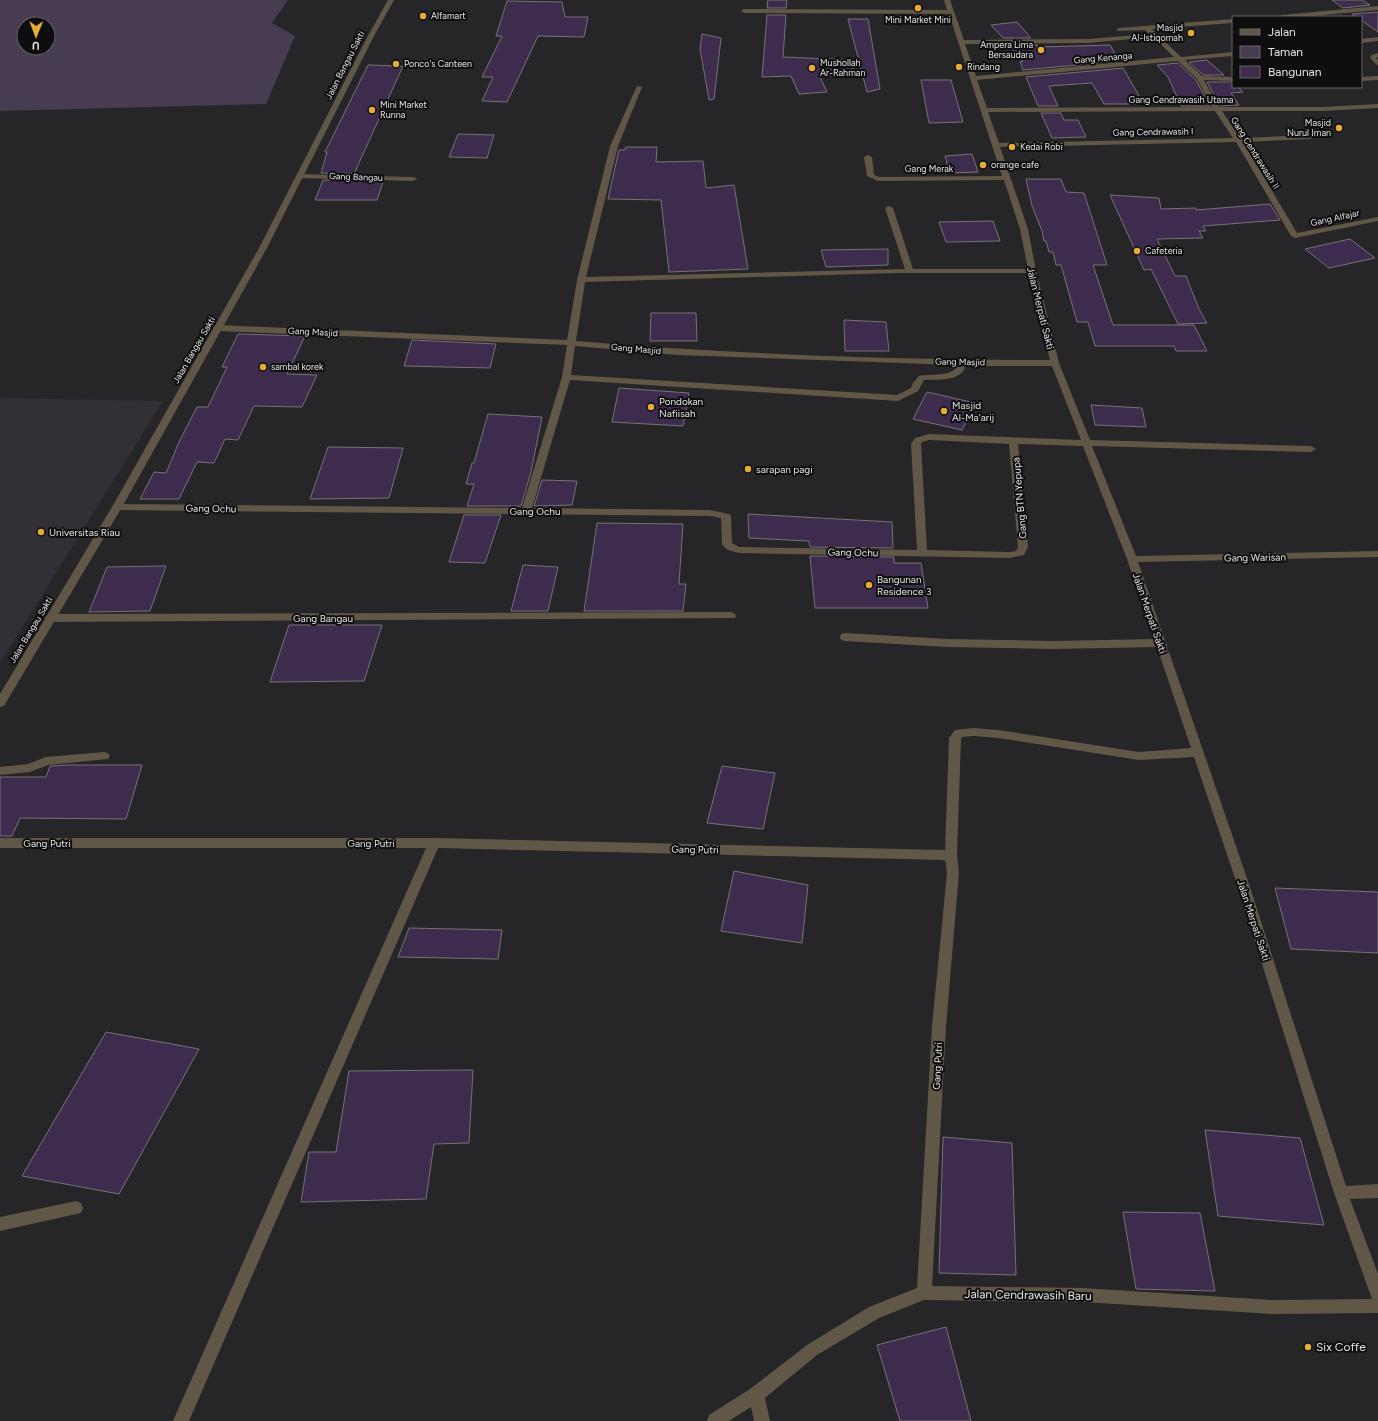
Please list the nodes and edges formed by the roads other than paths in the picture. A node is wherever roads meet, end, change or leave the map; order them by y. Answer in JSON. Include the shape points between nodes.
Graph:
{"nodes":[{"id":1,"x":391,"y":0,"type":"edge"},
{"id":2,"x":947,"y":0,"type":"edge"},
{"id":3,"x":1378,"y":8,"type":"edge"},
{"id":4,"x":744,"y":11,"type":"dead end"},
{"id":5,"x":952,"y":12,"type":"junction"},
{"id":6,"x":1293,"y":16,"type":"edge"},
{"id":7,"x":1232,"y":21,"type":"edge"},
{"id":8,"x":1147,"y":28,"type":"junction"},
{"id":9,"x":1111,"y":31,"type":"dead end"},
{"id":10,"x":1097,"y":33,"type":"dead end"},
{"id":11,"x":1155,"y":35,"type":"junction"},
{"id":12,"x":1378,"y":39,"type":"edge"},
{"id":13,"x":1062,"y":40,"type":"junction"},
{"id":14,"x":1362,"y":41,"type":"edge"},
{"id":15,"x":962,"y":42,"type":"junction"},
{"id":16,"x":1232,"y":54,"type":"edge"},
{"id":17,"x":1378,"y":55,"type":"edge"},
{"id":18,"x":1181,"y":60,"type":"junction"},
{"id":19,"x":1378,"y":64,"type":"edge"},
{"id":20,"x":974,"y":78,"type":"junction"},
{"id":21,"x":1200,"y":78,"type":"junction"},
{"id":22,"x":1378,"y":78,"type":"edge"},
{"id":23,"x":1232,"y":79,"type":"edge"},
{"id":24,"x":1362,"y":79,"type":"edge"},
{"id":25,"x":639,"y":87,"type":"dead end"},
{"id":26,"x":1378,"y":106,"type":"edge"},
{"id":27,"x":1217,"y":109,"type":"junction"},
{"id":28,"x":985,"y":110,"type":"junction"},
{"id":29,"x":1310,"y":137,"type":"dead end"},
{"id":30,"x":1238,"y":140,"type":"junction"},
{"id":31,"x":996,"y":145,"type":"junction"},
{"id":32,"x":868,"y":157,"type":"dead end"},
{"id":33,"x":300,"y":176,"type":"junction"},
{"id":34,"x":1007,"y":178,"type":"junction"},
{"id":35,"x":413,"y":179,"type":"dead end"},
{"id":36,"x":889,"y":208,"type":"dead end"},
{"id":37,"x":1378,"y":219,"type":"edge"},
{"id":38,"x":1295,"y":236,"type":"joint"},
{"id":39,"x":910,"y":271,"type":"junction"},
{"id":40,"x":1032,"y":271,"type":"junction"},
{"id":41,"x":581,"y":280,"type":"junction"},
{"id":42,"x":218,"y":328,"type":"junction"},
{"id":43,"x":572,"y":343,"type":"junction"},
{"id":44,"x":960,"y":363,"type":"junction"},
{"id":45,"x":1055,"y":363,"type":"junction"},
{"id":46,"x":566,"y":378,"type":"junction"},
{"id":47,"x":1013,"y":441,"type":"junction"},
{"id":48,"x":1085,"y":443,"type":"junction"},
{"id":49,"x":1311,"y":449,"type":"dead end"},
{"id":50,"x":117,"y":507,"type":"junction"},
{"id":51,"x":526,"y":511,"type":"junction"},
{"id":52,"x":922,"y":553,"type":"junction"},
{"id":53,"x":1378,"y":554,"type":"edge"},
{"id":54,"x":1132,"y":559,"type":"junction"},
{"id":55,"x":731,"y":616,"type":"dead end"},
{"id":56,"x":50,"y":618,"type":"junction"},
{"id":57,"x":845,"y":637,"type":"dead end"},
{"id":58,"x":1161,"y":643,"type":"junction"},
{"id":59,"x":0,"y":703,"type":"edge"},
{"id":60,"x":1198,"y":752,"type":"junction"},
{"id":61,"x":104,"y":756,"type":"dead end"},
{"id":62,"x":0,"y":771,"type":"edge"},
{"id":63,"x":0,"y":843,"type":"edge"},
{"id":64,"x":434,"y":843,"type":"junction"},
{"id":65,"x":951,"y":855,"type":"junction"},
{"id":66,"x":1378,"y":1191,"type":"edge"},
{"id":67,"x":1341,"y":1193,"type":"junction"},
{"id":68,"x":76,"y":1208,"type":"dead end"},
{"id":69,"x":0,"y":1224,"type":"edge"},
{"id":70,"x":924,"y":1293,"type":"junction"},
{"id":71,"x":1378,"y":1295,"type":"edge"},
{"id":72,"x":1378,"y":1306,"type":"edge"},
{"id":73,"x":756,"y":1395,"type":"junction"},
{"id":74,"x":181,"y":1421,"type":"edge"},
{"id":75,"x":714,"y":1421,"type":"edge"},
{"id":76,"x":762,"y":1421,"type":"edge"}],
"edges":[{"from":1,"to":33,"type":"street","name":"Jalan Bangau Sakti"},
{"from":2,"to":5,"type":"street","name":"Jalan Merpati Sakti"},
{"from":3,"to":6,"type":"street"},
{"from":4,"to":5,"type":"street"},
{"from":5,"to":15,"type":"street","name":"Jalan Merpati Sakti"},
{"from":7,"to":8,"type":"street"},
{"from":8,"to":9,"type":"street"},
{"from":8,"to":11,"type":"street","name":"Gang Cendrawasih II"},
{"from":10,"to":13,"type":"street","via":[[1075,35]]},
{"from":11,"to":13,"type":"street"},
{"from":11,"to":18,"type":"street","name":"Gang Cendrawasih II"},
{"from":12,"to":14,"type":"street"},
{"from":13,"to":15,"type":"street"},
{"from":15,"to":20,"type":"street","name":"Jalan Merpati Sakti"},
{"from":16,"to":18,"type":"street","name":"Gang Kenanga"},
{"from":17,"to":19,"type":"street","via":[[1373,58]]},
{"from":18,"to":20,"type":"street","name":"Gang Kenanga"},
{"from":18,"to":21,"type":"street","name":"Gang Cendrawasih II"},
{"from":20,"to":28,"type":"street","name":"Jalan Merpati Sakti"},
{"from":21,"to":23,"type":"street"},
{"from":21,"to":27,"type":"street","name":"Gang Cendrawasih II"},
{"from":22,"to":24,"type":"street"},
{"from":25,"to":41,"type":"street","via":[[614,146]]},
{"from":26,"to":27,"type":"street","name":"Gang Cendrawasih Utama"},
{"from":27,"to":28,"type":"street","name":"Gang Cendrawasih Utama"},
{"from":27,"to":30,"type":"street","name":"Gang Cendrawasih II"},
{"from":28,"to":31,"type":"street","name":"Jalan Merpati Sakti"},
{"from":29,"to":30,"type":"street","name":"Gang Cendrawasih I"},
{"from":30,"to":31,"type":"street","name":"Gang Cendrawasih I"},
{"from":30,"to":38,"type":"street","name":"Gang Cendrawasih II"},
{"from":31,"to":34,"type":"street","name":"Jalan Merpati Sakti"},
{"from":32,"to":34,"type":"street","name":"Gang Merak","via":[[871,176],[878,179]]},
{"from":33,"to":35,"type":"street","name":"Gang Bangau"},
{"from":33,"to":42,"type":"street","name":"Jalan Bangau Sakti"},
{"from":34,"to":40,"type":"street","name":"Jalan Merpati Sakti","via":[[1024,229]]},
{"from":36,"to":39,"type":"street"},
{"from":37,"to":38,"type":"street","name":"Gang Alfajar"},
{"from":39,"to":40,"type":"street"},
{"from":39,"to":41,"type":"street"},
{"from":40,"to":45,"type":"street","name":"Jalan Merpati Sakti"},
{"from":41,"to":43,"type":"street"},
{"from":42,"to":43,"type":"street","name":"Gang Masjid"},
{"from":42,"to":50,"type":"street","name":"Jalan Bangau Sakti"},
{"from":43,"to":44,"type":"street","name":"Gang Masjid","via":[[677,352]]},
{"from":43,"to":46,"type":"street"},
{"from":44,"to":45,"type":"street","name":"Gang Masjid"},
{"from":44,"to":46,"type":"street","via":[[962,368],[959,372],[950,376],[922,378],[915,389],[898,398]]},
{"from":45,"to":48,"type":"street","name":"Jalan Merpati Sakti"},
{"from":46,"to":51,"type":"street"},
{"from":47,"to":48,"type":"street"},
{"from":47,"to":52,"type":"street","via":[[929,437],[918,440],[916,444]]},
{"from":47,"to":52,"type":"street","name":"Gang BTN Yepupa","via":[[1023,547],[1020,553]]},
{"from":48,"to":49,"type":"street"},
{"from":48,"to":54,"type":"street","name":"Jalan Merpati Sakti"},
{"from":50,"to":51,"type":"street","name":"Gang Ochu"},
{"from":50,"to":56,"type":"street","name":"Jalan Bangau Sakti"},
{"from":51,"to":52,"type":"street","name":"Gang Ochu","via":[[710,513],[726,516],[727,544],[739,550]]},
{"from":53,"to":54,"type":"street","name":"Gang Warisan"},
{"from":54,"to":58,"type":"street","name":"Jalan Merpati Sakti"},
{"from":55,"to":56,"type":"street","name":"Gang Bangau"},
{"from":56,"to":59,"type":"street","name":"Jalan Bangau Sakti"},
{"from":57,"to":58,"type":"street","via":[[1053,645]]},
{"from":58,"to":60,"type":"street","name":"Jalan Merpati Sakti"},
{"from":60,"to":65,"type":"street","via":[[1139,756],[998,734],[959,732],[955,738]]},
{"from":60,"to":67,"type":"street","name":"Jalan Merpati Sakti","via":[[1242,881]]},
{"from":61,"to":62,"type":"street","via":[[46,760],[30,768]]},
{"from":63,"to":64,"type":"street","name":"Gang Putri"},
{"from":64,"to":65,"type":"street","name":"Gang Putri"},
{"from":64,"to":74,"type":"street"},
{"from":65,"to":70,"type":"street","name":"Gang Putri","via":[[953,873],[939,1026]]},
{"from":66,"to":67,"type":"street"},
{"from":67,"to":71,"type":"street","name":"Jalan Merpati Sakti"},
{"from":68,"to":69,"type":"street"},
{"from":70,"to":72,"type":"street","name":"Jalan Cendrawasih Baru","via":[[1083,1295],[1273,1307]]},
{"from":70,"to":73,"type":"street","name":"Jalan Cendrawasih Baru","via":[[874,1312],[812,1350]]},
{"from":73,"to":75,"type":"street","name":"Jalan Cendrawasih Baru"},
{"from":73,"to":76,"type":"street"}]}
